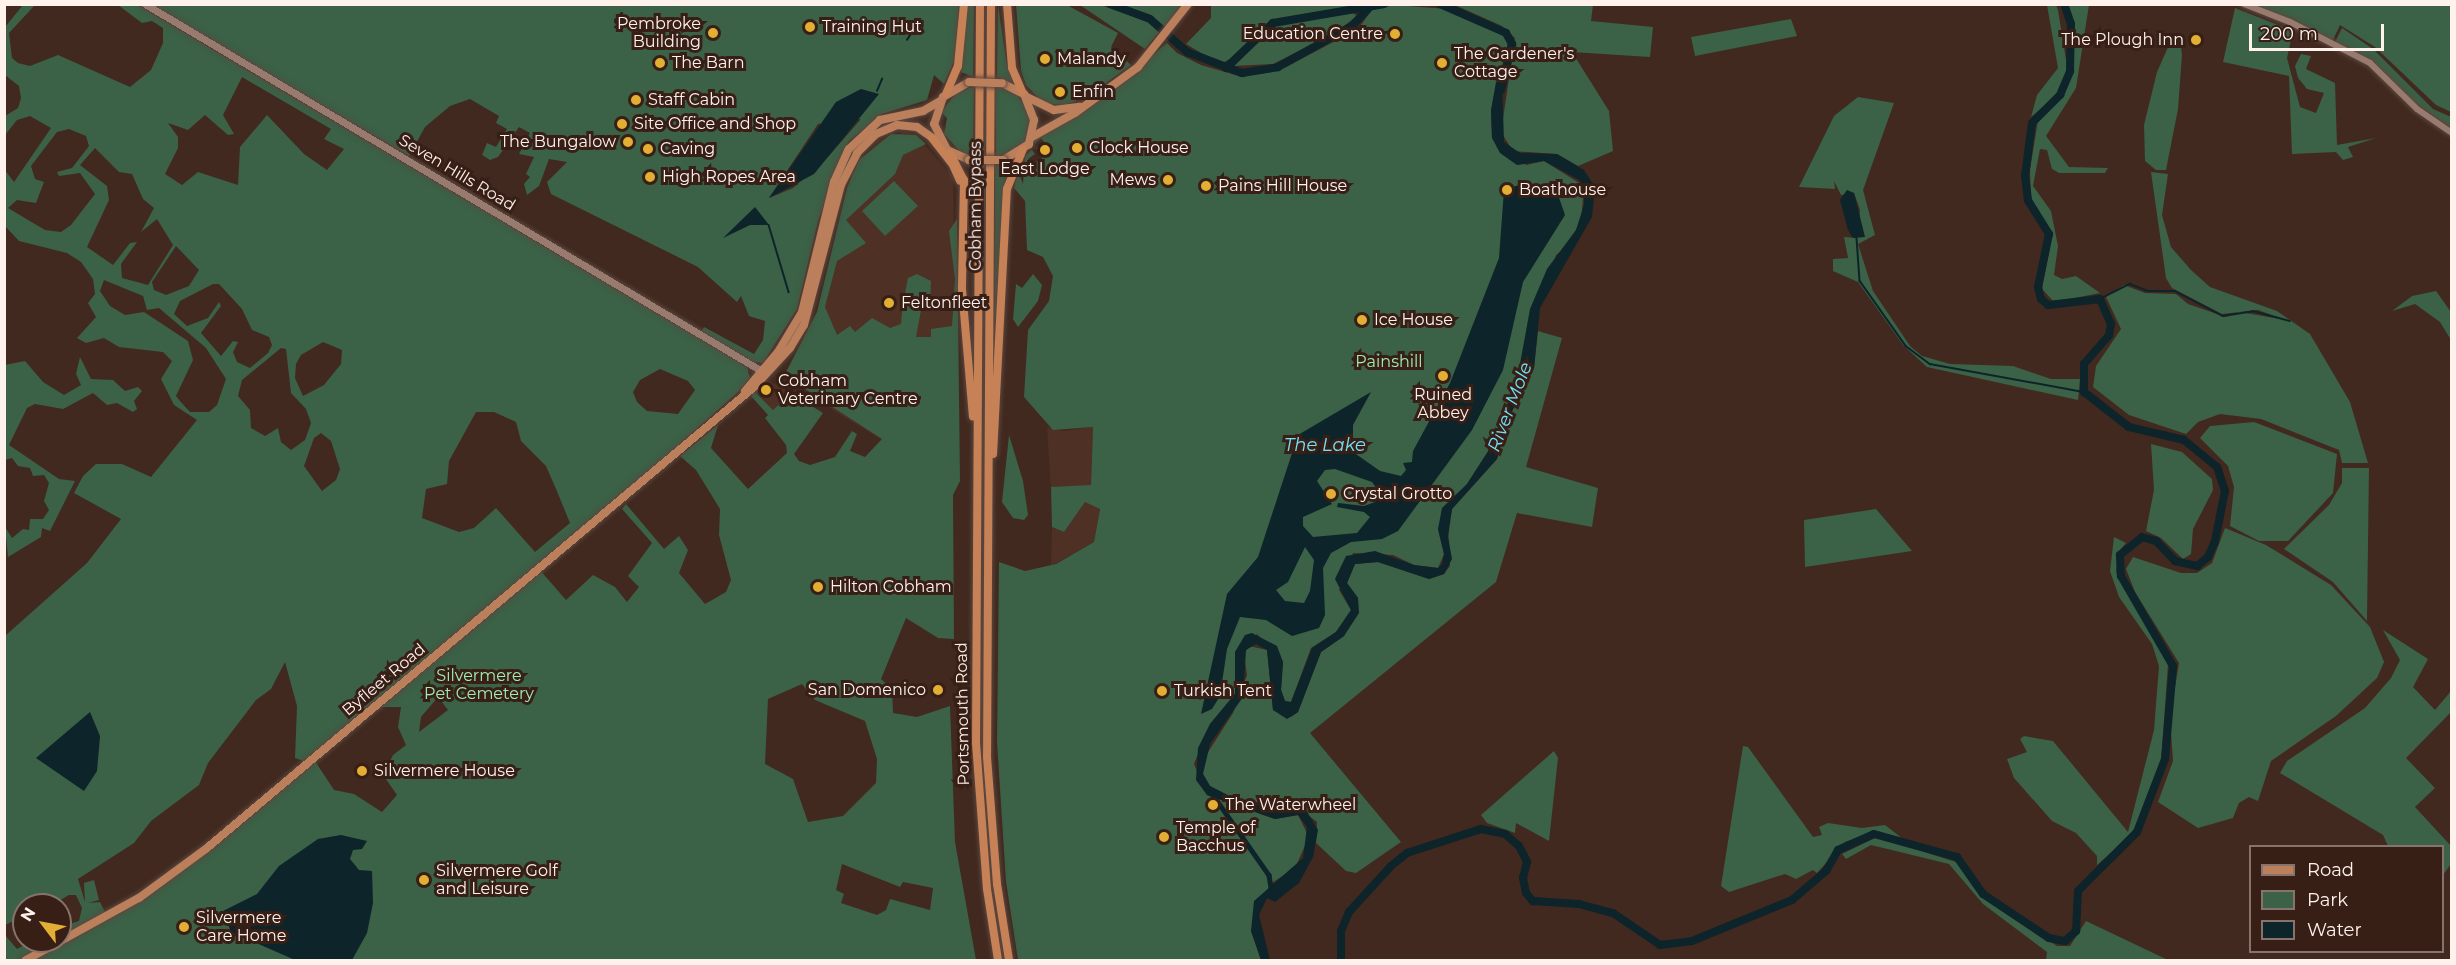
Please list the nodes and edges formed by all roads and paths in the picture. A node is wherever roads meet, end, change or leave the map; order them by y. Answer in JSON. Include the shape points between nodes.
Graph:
{"nodes":[{"id":1,"x":145,"y":4,"type":"edge"},
{"id":2,"x":964,"y":4,"type":"edge"},
{"id":3,"x":980,"y":4,"type":"edge"},
{"id":4,"x":991,"y":4,"type":"edge"},
{"id":5,"x":1007,"y":4,"type":"edge"},
{"id":6,"x":1193,"y":4,"type":"edge"},
{"id":7,"x":2244,"y":4,"type":"edge"},
{"id":8,"x":1186,"y":8,"type":"edge"},
{"id":9,"x":946,"y":94,"type":"junction"},
{"id":10,"x":1025,"y":94,"type":"junction"},
{"id":11,"x":940,"y":101,"type":"junction"},
{"id":12,"x":1082,"y":106,"type":"junction"},
{"id":13,"x":2451,"y":133,"type":"edge"},
{"id":14,"x":1032,"y":137,"type":"junction"},
{"id":15,"x":932,"y":138,"type":"junction"},
{"id":16,"x":941,"y":144,"type":"junction"},
{"id":17,"x":1023,"y":150,"type":"junction"},
{"id":18,"x":950,"y":153,"type":"junction"},
{"id":19,"x":962,"y":210,"type":"junction"},
{"id":20,"x":762,"y":370,"type":"junction"},
{"id":21,"x":977,"y":466,"type":"junction"},
{"id":22,"x":988,"y":479,"type":"junction"},
{"id":23,"x":26,"y":960,"type":"edge"},
{"id":24,"x":998,"y":960,"type":"edge"},
{"id":25,"x":1009,"y":960,"type":"edge"}],
"edges":[{"from":1,"to":20,"type":"main road","name":"Seven Hills Road"},
{"from":2,"to":9,"type":"highway","via":[[958,66]]},
{"from":3,"to":21,"type":"highway","name":"Cobham Bypass"},
{"from":4,"to":22,"type":"highway","name":"Cobham Bypass"},
{"from":5,"to":10,"type":"highway","via":[[1012,68]]},
{"from":6,"to":8,"type":"main road"},
{"from":7,"to":13,"type":"street","via":[[2290,22],[2370,63],[2417,109]]},
{"from":8,"to":12,"type":"main road","via":[[1158,46],[1133,70]]},
{"from":9,"to":10,"type":"main road","bridge":true,"via":[[969,82],[1002,83]]},
{"from":9,"to":11,"type":"main road"},
{"from":10,"to":12,"type":"main road","via":[[1054,110]]},
{"from":10,"to":14,"type":"main road","via":[[1034,115]]},
{"from":11,"to":16,"type":"main road","via":[[934,124]]},
{"from":11,"to":20,"type":"main road","name":"Byfleet Road","via":[[923,111],[880,120],[849,150],[834,182],[802,312]]},
{"from":12,"to":14,"type":"main road"},
{"from":14,"to":17,"type":"main road"},
{"from":15,"to":16,"type":"main road"},
{"from":15,"to":19,"type":"highway","via":[[958,173]]},
{"from":15,"to":20,"type":"main road","name":"Byfleet Road","via":[[913,126],[897,125],[863,146],[844,178],[804,325]]},
{"from":16,"to":18,"type":"main road"},
{"from":17,"to":18,"type":"main road","bridge":true,"via":[[1003,160],[969,160]]},
{"from":17,"to":22,"type":"highway","via":[[1008,181]]},
{"from":18,"to":19,"type":"highway","via":[[963,173]]},
{"from":19,"to":21,"type":"highway","via":[[963,289]]},
{"from":20,"to":23,"type":"main road","name":"Byfleet Road","via":[[742,395],[207,848],[139,898]]},
{"from":21,"to":24,"type":"highway","name":"Portsmouth Road","via":[[977,785]]},
{"from":22,"to":25,"type":"highway","name":"Portsmouth Road","via":[[989,814]]}]}
